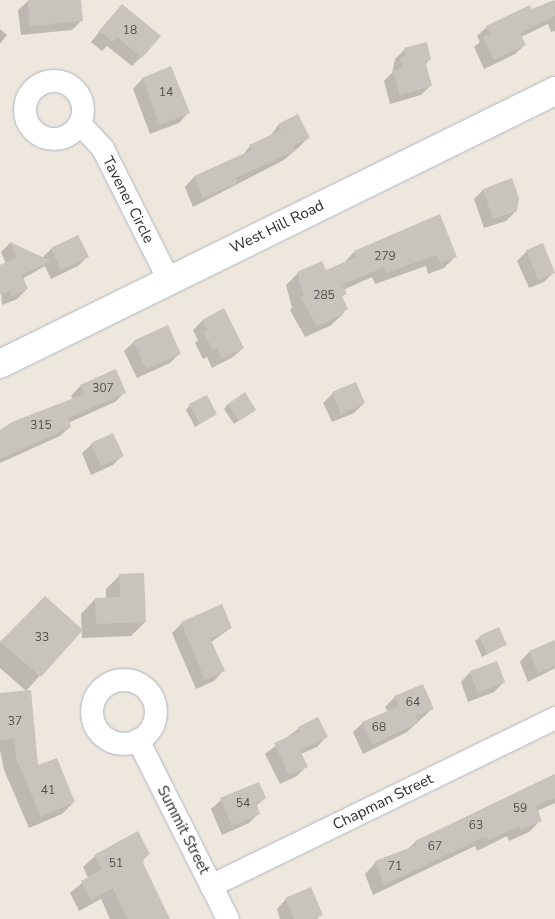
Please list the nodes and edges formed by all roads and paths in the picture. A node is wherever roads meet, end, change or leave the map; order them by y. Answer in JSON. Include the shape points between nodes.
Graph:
{"nodes":[{"id":1,"x":555,"y":91,"type":"edge"},
{"id":2,"x":80,"y":124,"type":"dead end"},
{"id":3,"x":169,"y":280,"type":"junction"},
{"id":4,"x":0,"y":364,"type":"edge"},
{"id":5,"x":555,"y":718,"type":"edge"},
{"id":6,"x":138,"y":740,"type":"dead end"},
{"id":7,"x":211,"y":886,"type":"junction"},
{"id":8,"x":228,"y":919,"type":"edge"}],
"edges":[{"from":1,"to":3,"type":"street","name":"West Hill Road"},
{"from":2,"to":3,"type":"street","name":"Tavener Circle","via":[[103,149]]},
{"from":3,"to":4,"type":"street","name":"West Hill Road"},
{"from":5,"to":7,"type":"street","name":"Chapman Street"},
{"from":6,"to":7,"type":"street","name":"Summit Street"},
{"from":7,"to":8,"type":"street","name":"Summit Street"}]}
